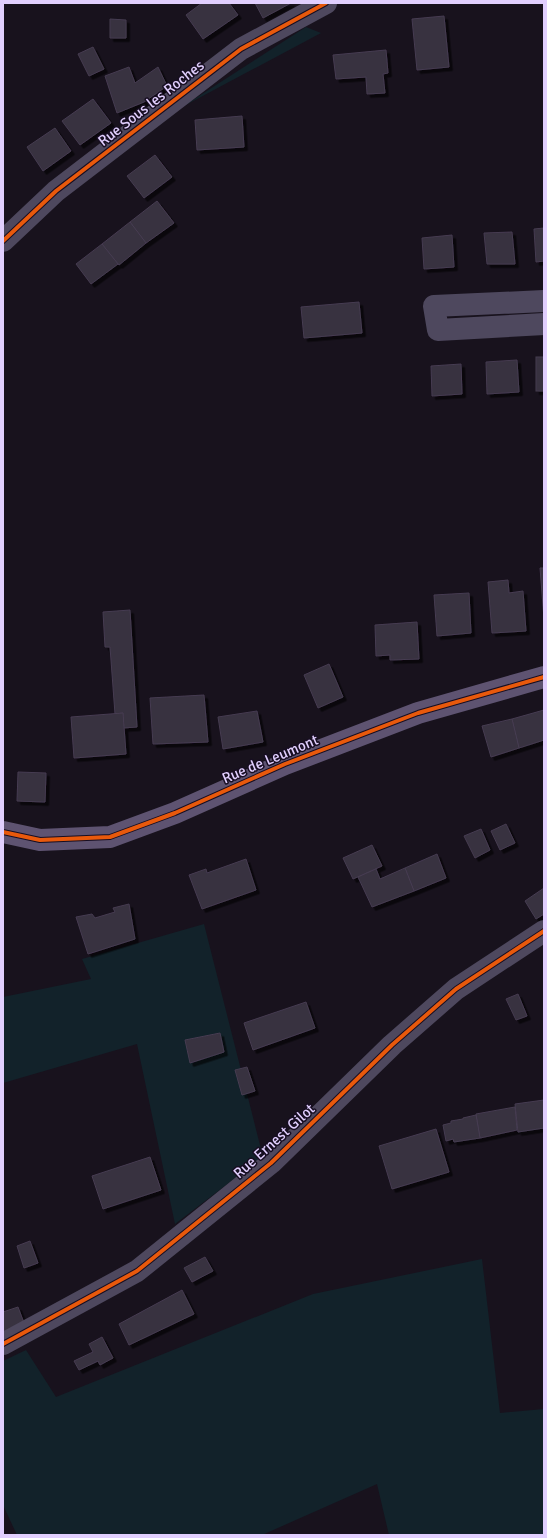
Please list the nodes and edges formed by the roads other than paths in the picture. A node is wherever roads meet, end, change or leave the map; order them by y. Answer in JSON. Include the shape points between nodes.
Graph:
{"nodes":[{"id":1,"x":326,"y":3,"type":"edge"},
{"id":2,"x":3,"y":241,"type":"edge"},
{"id":3,"x":544,"y":301,"type":"edge"},
{"id":4,"x":544,"y":324,"type":"edge"},
{"id":5,"x":544,"y":678,"type":"edge"},
{"id":6,"x":3,"y":832,"type":"edge"},
{"id":7,"x":544,"y":931,"type":"edge"},
{"id":8,"x":3,"y":1344,"type":"edge"}],
"edges":[{"from":1,"to":2,"type":"street","name":"Rue Sous les Roches","via":[[241,49],[56,191]]},
{"from":3,"to":4,"type":"street","via":[[434,306],[438,330]]},
{"from":5,"to":6,"type":"street","name":"Rue de Leumont","via":[[418,713],[286,764],[176,813],[110,837],[40,840]]},
{"from":7,"to":8,"type":"street","name":"Rue Ernest Gilot","via":[[456,989],[392,1045],[271,1164],[137,1271]]}]}
